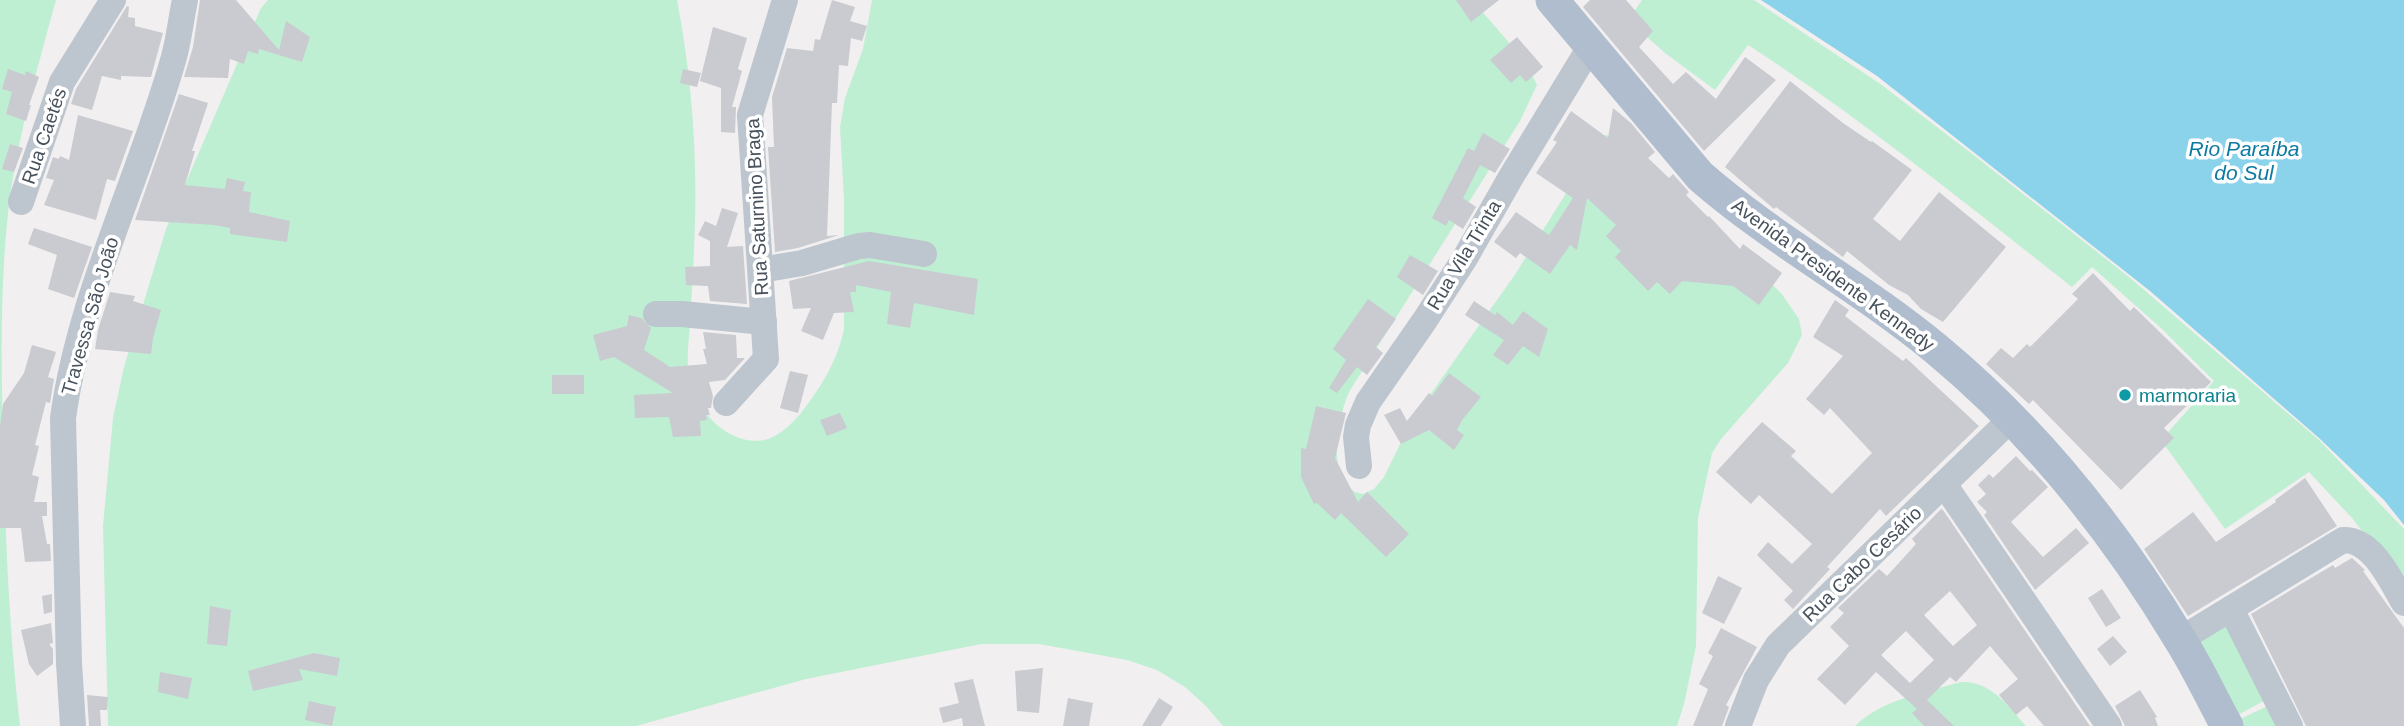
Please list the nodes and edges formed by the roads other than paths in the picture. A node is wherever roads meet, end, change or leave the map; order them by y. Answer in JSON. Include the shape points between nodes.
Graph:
{"nodes":[{"id":1,"x":113,"y":0,"type":"edge"},
{"id":2,"x":185,"y":0,"type":"edge"},
{"id":3,"x":785,"y":0,"type":"edge"},
{"id":4,"x":1552,"y":0,"type":"edge"},
{"id":5,"x":1590,"y":47,"type":"junction"},
{"id":6,"x":21,"y":202,"type":"dead end"},
{"id":7,"x":924,"y":254,"type":"dead end"},
{"id":8,"x":761,"y":270,"type":"junction"},
{"id":9,"x":656,"y":314,"type":"dead end"},
{"id":10,"x":764,"y":322,"type":"junction"},
{"id":11,"x":726,"y":403,"type":"dead end"},
{"id":12,"x":2011,"y":419,"type":"junction"},
{"id":13,"x":1359,"y":466,"type":"dead end"},
{"id":14,"x":1944,"y":484,"type":"junction"},
{"id":15,"x":2404,"y":603,"type":"edge"},
{"id":16,"x":2231,"y":609,"type":"junction"},
{"id":17,"x":2181,"y":639,"type":"junction"},
{"id":18,"x":74,"y":726,"type":"edge"},
{"id":19,"x":1738,"y":726,"type":"edge"},
{"id":20,"x":2109,"y":726,"type":"edge"},
{"id":21,"x":2227,"y":726,"type":"edge"},
{"id":22,"x":2290,"y":726,"type":"edge"}],
"edges":[{"from":1,"to":6,"type":"street","name":"Rua Caetés","via":[[62,82]]},
{"from":2,"to":18,"type":"street","name":"Travessa São João","via":[[174,55],[110,240],[67,389],[63,418]]},
{"from":3,"to":8,"type":"street","name":"Rua Saturnino Braga","via":[[750,115]]},
{"from":4,"to":5,"type":"main road","name":"Avenida Presidente Kennedy"},
{"from":5,"to":12,"type":"main road","name":"Avenida Presidente Kennedy","via":[[1700,176],[1936,349]]},
{"from":5,"to":13,"type":"street","name":"Rua Vila Trinta","via":[[1465,258],[1367,402],[1356,437]]},
{"from":7,"to":8,"type":"street","via":[[880,245],[859,246]]},
{"from":8,"to":10,"type":"street","name":"Rua Saturnino Braga"},
{"from":9,"to":10,"type":"street"},
{"from":10,"to":11,"type":"street","name":"Rua Saturnino Braga","via":[[766,359]]},
{"from":12,"to":14,"type":"street","name":"Rua Cabo Cesário"},
{"from":12,"to":17,"type":"main road","name":"Avenida Presidente Kennedy","via":[[2095,516]]},
{"from":14,"to":19,"type":"street","name":"Rua Cabo Cesário","via":[[1778,645],[1756,680]]},
{"from":14,"to":20,"type":"street"},
{"from":15,"to":16,"type":"street","via":[[2372,555],[2359,543],[2346,540]]},
{"from":16,"to":17,"type":"street"},
{"from":16,"to":22,"type":"street"},
{"from":17,"to":21,"type":"main road","name":"Avenida Presidente Kennedy"}]}
